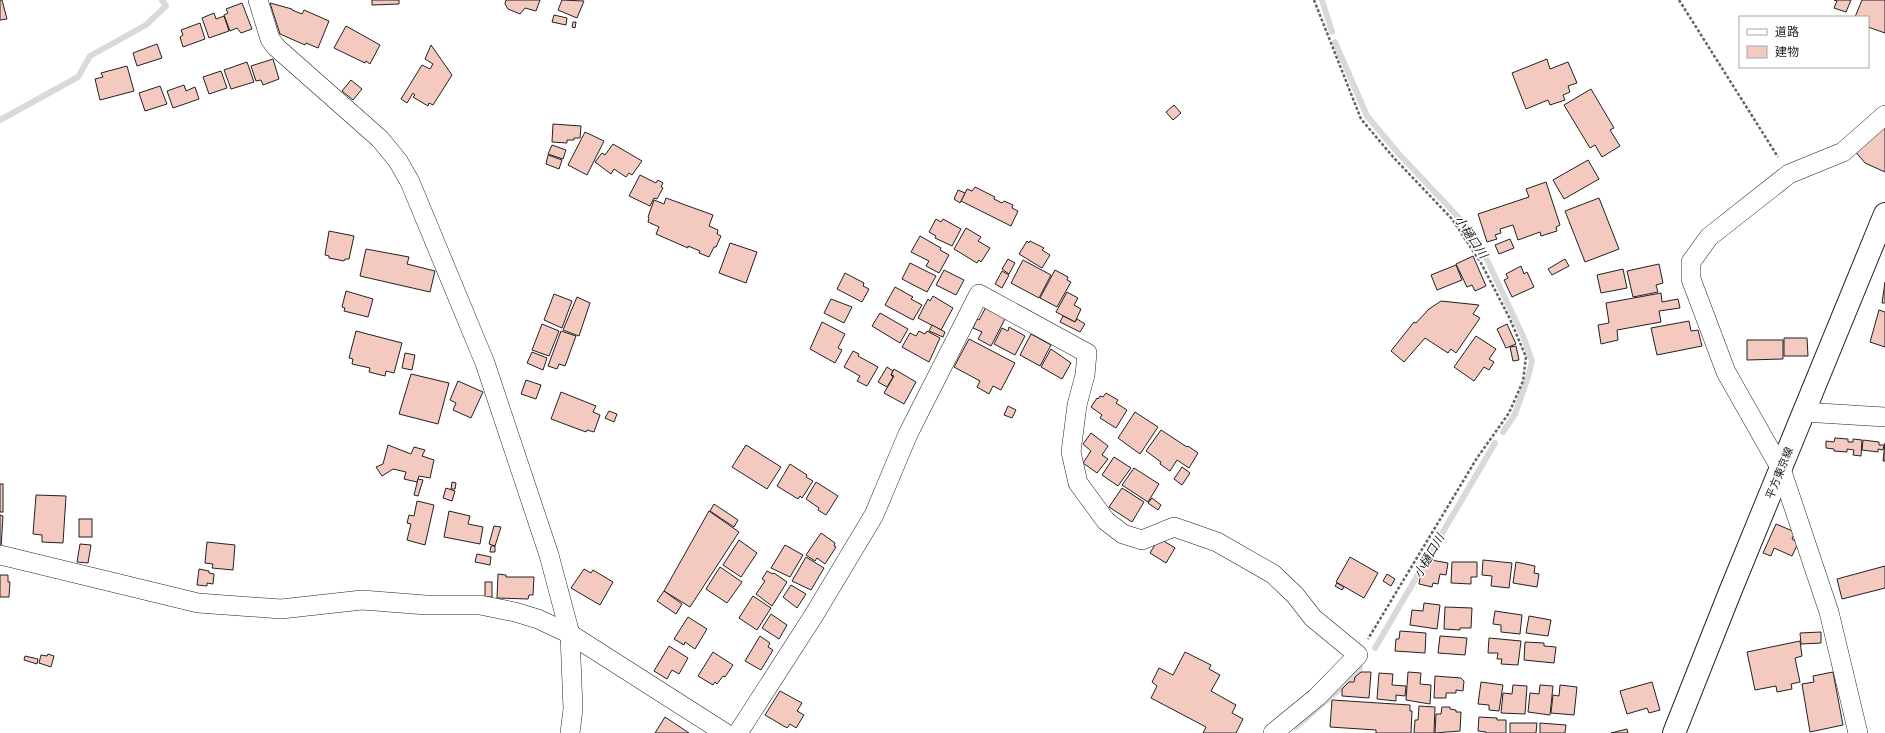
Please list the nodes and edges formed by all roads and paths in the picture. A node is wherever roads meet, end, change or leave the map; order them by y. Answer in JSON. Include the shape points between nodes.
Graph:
{"nodes":[{"id":1,"x":258,"y":0,"type":"edge"},
{"id":2,"x":1314,"y":0,"type":"edge"},
{"id":3,"x":1680,"y":0,"type":"edge"},
{"id":4,"x":1885,"y":115,"type":"edge"},
{"id":5,"x":1789,"y":174,"type":"junction"},
{"id":6,"x":1885,"y":214,"type":"edge"},
{"id":7,"x":1803,"y":412,"type":"junction"},
{"id":8,"x":1885,"y":417,"type":"edge"},
{"id":9,"x":1781,"y":469,"type":"junction"},
{"id":10,"x":0,"y":555,"type":"edge"},
{"id":11,"x":570,"y":634,"type":"junction"},
{"id":12,"x":1358,"y":655,"type":"junction"},
{"id":13,"x":570,"y":733,"type":"edge"},
{"id":14,"x":725,"y":733,"type":"edge"},
{"id":15,"x":738,"y":733,"type":"edge"},
{"id":16,"x":1273,"y":733,"type":"edge"},
{"id":17,"x":1674,"y":733,"type":"edge"},
{"id":18,"x":1858,"y":733,"type":"edge"}],
"edges":[{"from":1,"to":11,"type":"street","via":[[270,39],[276,47],[380,139],[398,161],[410,182],[485,363],[549,555]]},
{"from":2,"to":12,"type":"path","via":[[1361,119],[1452,219],[1482,263],[1526,358],[1523,381],[1509,413],[1477,458]]},
{"from":3,"to":5,"type":"path"},
{"from":4,"to":5,"type":"street","via":[[1843,152]]},
{"from":5,"to":9,"type":"street","via":[[1709,237],[1691,262],[1691,279],[1726,372]]},
{"from":6,"to":7,"type":"main road","name":"平方東京線"},
{"from":7,"to":8,"type":"street"},
{"from":7,"to":9,"type":"main road","name":"平方東京線"},
{"from":9,"to":17,"type":"main road","name":"平方東京線"},
{"from":9,"to":18,"type":"street","via":[[1830,612]]},
{"from":10,"to":11,"type":"street","via":[[198,603],[281,609],[362,600],[426,605],[480,605],[533,618]]},
{"from":11,"to":13,"type":"street","via":[[573,709]]},
{"from":11,"to":14,"type":"street"},
{"from":12,"to":15,"type":"street","via":[[1313,618],[1295,594],[1273,574],[1217,542],[1174,527],[1142,540],[1123,534],[1106,521],[1078,484],[1070,452],[1087,353],[979,294],[908,434],[874,515],[814,615]]},
{"from":12,"to":16,"type":"street","via":[[1318,697]]}]}
